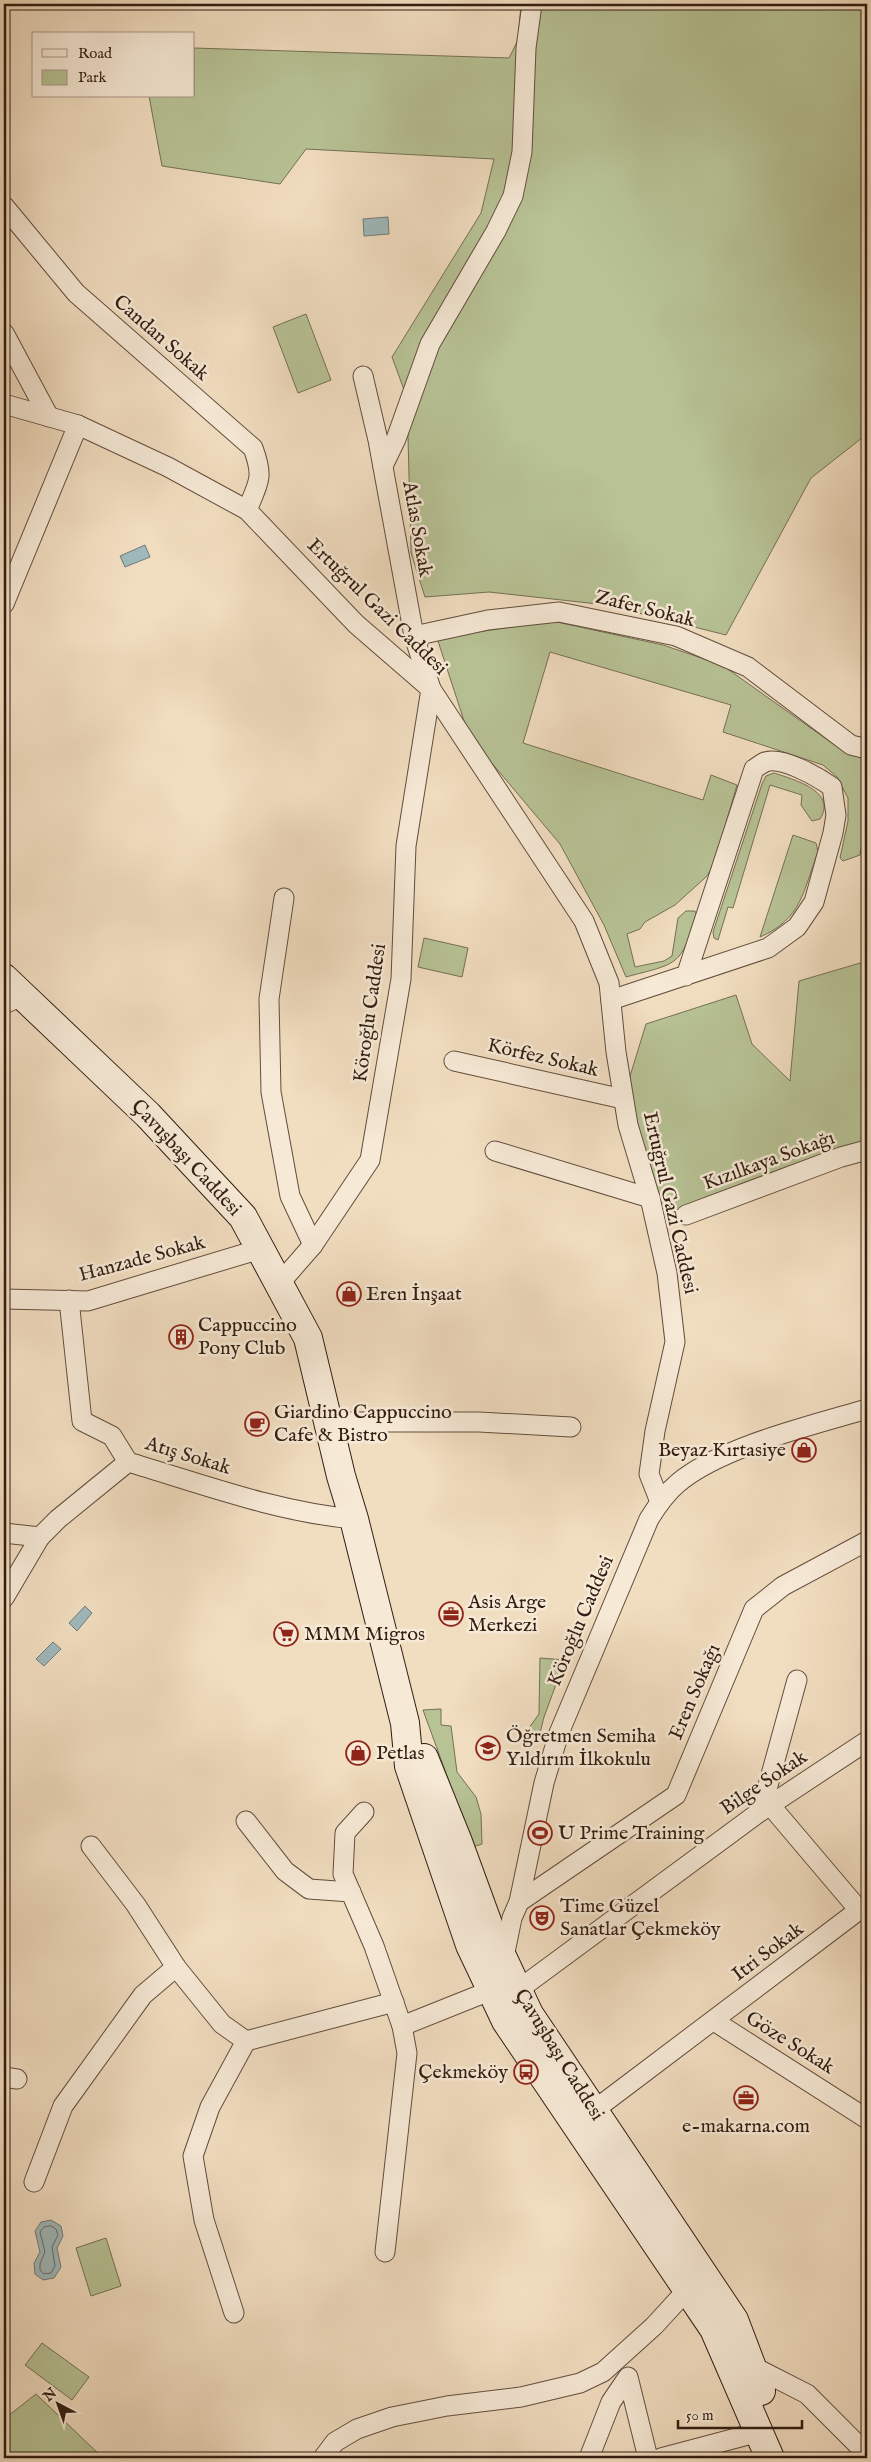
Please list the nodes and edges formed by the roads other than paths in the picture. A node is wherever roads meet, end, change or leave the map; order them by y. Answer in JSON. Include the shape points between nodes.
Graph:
{"nodes":[{"id":1,"x":532,"y":4,"type":"edge"},
{"id":2,"x":4,"y":206,"type":"edge"},
{"id":3,"x":4,"y":333,"type":"edge"},
{"id":4,"x":363,"y":376,"type":"dead end"},
{"id":5,"x":4,"y":404,"type":"edge"},
{"id":6,"x":49,"y":416,"type":"junction"},
{"id":7,"x":78,"y":425,"type":"junction"},
{"id":8,"x":383,"y":466,"type":"junction"},
{"id":9,"x":247,"y":510,"type":"junction"},
{"id":10,"x":4,"y":604,"type":"edge"},
{"id":11,"x":414,"y":636,"type":"junction"},
{"id":12,"x":432,"y":689,"type":"junction"},
{"id":13,"x":867,"y":749,"type":"edge"},
{"id":14,"x":284,"y":898,"type":"dead end"},
{"id":15,"x":686,"y":976,"type":"junction"},
{"id":16,"x":10,"y":992,"type":"edge"},
{"id":17,"x":611,"y":1000,"type":"junction"},
{"id":18,"x":454,"y":1062,"type":"dead end"},
{"id":19,"x":623,"y":1099,"type":"junction"},
{"id":20,"x":867,"y":1150,"type":"edge"},
{"id":21,"x":495,"y":1151,"type":"dead end"},
{"id":22,"x":650,"y":1198,"type":"junction"},
{"id":23,"x":686,"y":1214,"type":"dead end"},
{"id":24,"x":313,"y":1245,"type":"junction"},
{"id":25,"x":260,"y":1249,"type":"junction"},
{"id":26,"x":279,"y":1284,"type":"junction"},
{"id":27,"x":4,"y":1299,"type":"edge"},
{"id":28,"x":69,"y":1300,"type":"junction"},
{"id":29,"x":867,"y":1409,"type":"edge"},
{"id":30,"x":328,"y":1422,"type":"junction"},
{"id":31,"x":571,"y":1426,"type":"dead end"},
{"id":32,"x":128,"y":1462,"type":"junction"},
{"id":33,"x":660,"y":1502,"type":"junction"},
{"id":34,"x":354,"y":1519,"type":"junction"},
{"id":35,"x":4,"y":1533,"type":"edge"},
{"id":36,"x":40,"y":1537,"type":"junction"},
{"id":37,"x":866,"y":1544,"type":"edge"},
{"id":38,"x":4,"y":1598,"type":"edge"},
{"id":39,"x":797,"y":1680,"type":"dead end"},
{"id":40,"x":867,"y":1741,"type":"edge"},
{"id":41,"x":765,"y":1808,"type":"junction"},
{"id":42,"x":364,"y":1812,"type":"dead end"},
{"id":43,"x":246,"y":1821,"type":"dead end"},
{"id":44,"x":91,"y":1846,"type":"dead end"},
{"id":45,"x":351,"y":1892,"type":"junction"},
{"id":46,"x":519,"y":1902,"type":"junction"},
{"id":47,"x":176,"y":1968,"type":"junction"},
{"id":48,"x":500,"y":1979,"type":"junction"},
{"id":49,"x":394,"y":2002,"type":"junction"},
{"id":50,"x":714,"y":2021,"type":"junction"},
{"id":51,"x":402,"y":2026,"type":"junction"},
{"id":52,"x":246,"y":2041,"type":"junction"},
{"id":53,"x":594,"y":2111,"type":"junction"},
{"id":54,"x":867,"y":2118,"type":"edge"},
{"id":55,"x":34,"y":2182,"type":"dead end"},
{"id":56,"x":385,"y":2252,"type":"dead end"},
{"id":57,"x":687,"y":2290,"type":"junction"},
{"id":58,"x":234,"y":2313,"type":"dead end"},
{"id":59,"x":638,"y":2341,"type":"junction"},
{"id":60,"x":743,"y":2368,"type":"junction"},
{"id":61,"x":628,"y":2376,"type":"junction"},
{"id":62,"x":759,"y":2432,"type":"junction"},
{"id":63,"x":867,"y":2454,"type":"edge"},
{"id":64,"x":323,"y":2458,"type":"edge"},
{"id":65,"x":589,"y":2458,"type":"edge"},
{"id":66,"x":648,"y":2458,"type":"edge"},
{"id":67,"x":661,"y":2458,"type":"edge"},
{"id":68,"x":770,"y":2458,"type":"edge"},
{"id":69,"x":786,"y":2458,"type":"edge"}],
"edges":[{"from":1,"to":8,"type":"street","via":[[526,48],[522,152],[513,196],[430,344]]},
{"from":2,"to":9,"type":"street","name":"Candan Sokak","via":[[76,293],[253,448],[260,474]]},
{"from":3,"to":6,"type":"street"},
{"from":4,"to":8,"type":"street","name":"Atlas Sokak"},
{"from":5,"to":6,"type":"street","name":"Ertuğrul Gazi Caddesi"},
{"from":6,"to":7,"type":"street","name":"Ertuğrul Gazi Caddesi"},
{"from":7,"to":9,"type":"street","name":"Ertuğrul Gazi Caddesi","via":[[168,467]]},
{"from":7,"to":10,"type":"street"},
{"from":8,"to":11,"type":"street","name":"Atlas Sokak"},
{"from":9,"to":12,"type":"street","name":"Ertuğrul Gazi Caddesi","via":[[356,624]]},
{"from":11,"to":12,"type":"street","name":"Atlas Sokak"},
{"from":11,"to":13,"type":"street","name":"Zafer Sokak","via":[[488,620],[559,612],[676,636],[748,667],[851,744]]},
{"from":12,"to":17,"type":"street","name":"Ertuğrul Gazi Caddesi","via":[[584,921],[610,983]]},
{"from":12,"to":24,"type":"street","name":"Köroğlu Caddesi","via":[[406,846],[401,978],[370,1160]]},
{"from":14,"to":24,"type":"street","via":[[269,999],[271,1092],[290,1196]]},
{"from":15,"to":15,"type":"street","via":[[768,948],[797,927],[809,910],[814,902],[836,814],[832,787],[815,774],[775,762],[764,762],[754,769]]},
{"from":15,"to":17,"type":"street"},
{"from":16,"to":25,"type":"main road","name":"Çavuşbaşı Caddesi","via":[[148,1115],[243,1217]]},
{"from":17,"to":19,"type":"street","name":"Ertuğrul Gazi Caddesi"},
{"from":18,"to":19,"type":"street","name":"Körfez Sokak"},
{"from":19,"to":22,"type":"street","name":"Ertuğrul Gazi Caddesi"},
{"from":20,"to":23,"type":"street","name":"Kızılkaya Sokağı"},
{"from":21,"to":22,"type":"street"},
{"from":22,"to":33,"type":"street","name":"Ertuğrul Gazi Caddesi","via":[[667,1273],[676,1342],[655,1431],[649,1474]]},
{"from":24,"to":26,"type":"street","name":"Köroğlu Caddesi"},
{"from":25,"to":26,"type":"main road","name":"Çavuşbaşı Caddesi"},
{"from":25,"to":28,"type":"street","name":"Hanzade Sokak","via":[[88,1300]]},
{"from":26,"to":30,"type":"main road","name":"Çavuşbaşı Caddesi","via":[[308,1338]]},
{"from":27,"to":28,"type":"street","name":"Hanzade Sokak"},
{"from":28,"to":32,"type":"street","via":[[82,1421],[112,1436]]},
{"from":29,"to":33,"type":"street","name":"Köroğlu Caddesi","via":[[766,1440],[708,1464],[678,1484]]},
{"from":30,"to":31,"type":"street"},
{"from":30,"to":34,"type":"main road","name":"Çavuşbaşı Caddesi"},
{"from":32,"to":34,"type":"street","name":"Atış Sokak","via":[[320,1515]]},
{"from":32,"to":36,"type":"street","name":"Atış Sokak"},
{"from":33,"to":46,"type":"street","name":"Köroğlu Caddesi","via":[[649,1519],[560,1733],[544,1782]]},
{"from":34,"to":48,"type":"main road","name":"Çavuşbaşı Caddesi","via":[[405,1723],[419,1745],[458,1842],[492,1935]]},
{"from":35,"to":36,"type":"street"},
{"from":36,"to":38,"type":"street","name":"Atış Sokak"},
{"from":37,"to":46,"type":"street","name":"Eren Sokağı","via":[[783,1586],[754,1609],[676,1795]]},
{"from":39,"to":41,"type":"street"},
{"from":40,"to":41,"type":"street","name":"Bilge Sokak"},
{"from":41,"to":48,"type":"street","name":"Bilge Sokak"},
{"from":41,"to":50,"type":"street","name":"Itri Sokak","via":[[860,1910]]},
{"from":42,"to":45,"type":"street","via":[[345,1833],[343,1874]]},
{"from":43,"to":45,"type":"street","via":[[284,1871],[309,1889]]},
{"from":44,"to":47,"type":"street","via":[[136,1905]]},
{"from":45,"to":49,"type":"street"},
{"from":46,"to":48,"type":"street","name":"Köroğlu Caddesi","via":[[512,1918]]},
{"from":47,"to":52,"type":"street","via":[[222,2024]]},
{"from":47,"to":55,"type":"street","via":[[143,1995],[63,2106]]},
{"from":48,"to":51,"type":"street","name":"Çavuşbaşı Caddesi"},
{"from":48,"to":53,"type":"main road","name":"Çavuşbaşı Caddesi","via":[[529,2014]]},
{"from":48,"to":57,"type":"main road","name":"Çavuşbaşı Caddesi","via":[[506,2021]]},
{"from":49,"to":51,"type":"street"},
{"from":49,"to":52,"type":"street"},
{"from":50,"to":53,"type":"street","name":"Itri Sokak"},
{"from":50,"to":54,"type":"street","name":"Göze Sokak"},
{"from":51,"to":56,"type":"street","via":[[407,2053]]},
{"from":52,"to":58,"type":"street","via":[[210,2107],[193,2156],[204,2220]]},
{"from":53,"to":60,"type":"main road","name":"Çavuşbaşı Caddesi","via":[[734,2320]]},
{"from":57,"to":59,"type":"street"},
{"from":57,"to":60,"type":"main road","name":"Çavuşbaşı Caddesi"},
{"from":59,"to":61,"type":"street"},
{"from":59,"to":64,"type":"street","via":[[603,2372],[580,2383],[521,2397],[392,2417],[357,2429],[335,2442]]},
{"from":60,"to":62,"type":"main road","name":"Çavuşbaşı Caddesi"},
{"from":60,"to":63,"type":"street","via":[[807,2394]]},
{"from":60,"to":69,"type":"main road","name":"Çavuşbaşı Caddesi"},
{"from":61,"to":65,"type":"street","via":[[612,2402]]},
{"from":61,"to":66,"type":"street"},
{"from":62,"to":67,"type":"street"},
{"from":62,"to":68,"type":"main road","name":"Çavuşbaşı Caddesi"}]}
